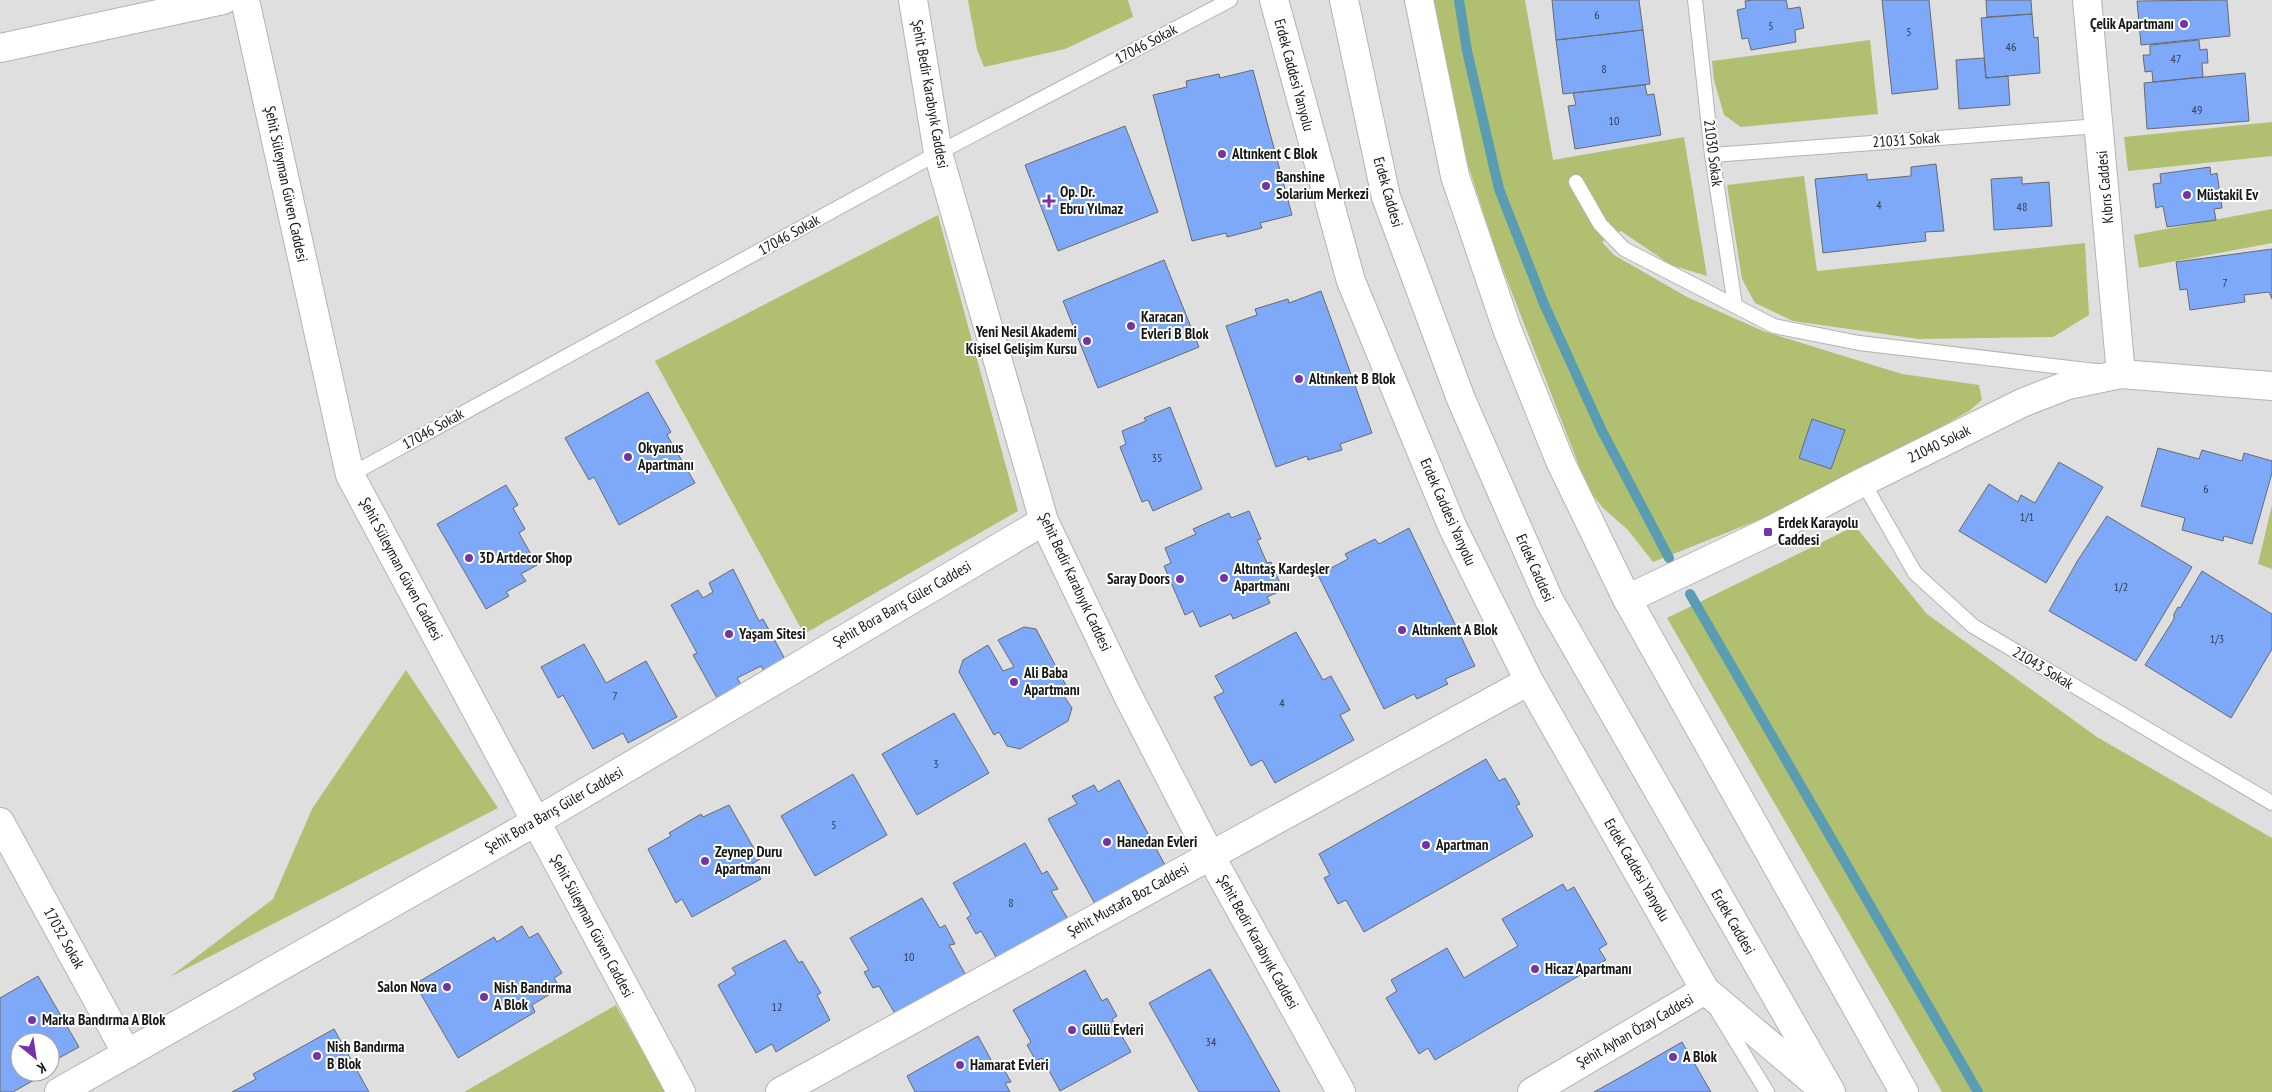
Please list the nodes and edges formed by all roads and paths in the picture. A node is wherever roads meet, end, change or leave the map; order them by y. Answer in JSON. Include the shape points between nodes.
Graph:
{"nodes":[{"id":1,"x":223,"y":0,"type":"edge"},
{"id":2,"x":245,"y":0,"type":"edge"},
{"id":3,"x":912,"y":0,"type":"edge"},
{"id":4,"x":1230,"y":0,"type":"edge"},
{"id":5,"x":1274,"y":0,"type":"edge"},
{"id":6,"x":1344,"y":0,"type":"edge"},
{"id":7,"x":1419,"y":0,"type":"edge"},
{"id":8,"x":1695,"y":0,"type":"edge"},
{"id":9,"x":2087,"y":0,"type":"edge"},
{"id":10,"x":0,"y":48,"type":"edge"},
{"id":11,"x":2099,"y":126,"type":"junction"},
{"id":12,"x":938,"y":153,"type":"junction"},
{"id":13,"x":1712,"y":155,"type":"junction"},
{"id":14,"x":1576,"y":182,"type":"dead end"},
{"id":15,"x":1735,"y":305,"type":"junction"},
{"id":16,"x":2122,"y":374,"type":"junction"},
{"id":17,"x":2272,"y":386,"type":"edge"},
{"id":18,"x":350,"y":475,"type":"junction"},
{"id":19,"x":1863,"y":482,"type":"junction"},
{"id":20,"x":1044,"y":521,"type":"junction"},
{"id":21,"x":1627,"y":599,"type":"junction"},
{"id":22,"x":1529,"y":681,"type":"junction"},
{"id":23,"x":2272,"y":803,"type":"edge"},
{"id":24,"x":537,"y":821,"type":"junction"},
{"id":25,"x":0,"y":822,"type":"edge"},
{"id":26,"x":1210,"y":855,"type":"junction"},
{"id":27,"x":1705,"y":990,"type":"junction"},
{"id":28,"x":127,"y":1054,"type":"junction"},
{"id":29,"x":59,"y":1092,"type":"edge"},
{"id":30,"x":681,"y":1092,"type":"edge"},
{"id":31,"x":780,"y":1092,"type":"edge"},
{"id":32,"x":1341,"y":1092,"type":"edge"},
{"id":33,"x":1532,"y":1092,"type":"edge"},
{"id":34,"x":1767,"y":1092,"type":"edge"},
{"id":35,"x":1826,"y":1092,"type":"edge"},
{"id":36,"x":1831,"y":1092,"type":"edge"},
{"id":37,"x":1904,"y":1092,"type":"edge"}],
"edges":[{"from":1,"to":10,"type":"main road"},
{"from":2,"to":18,"type":"main road","name":"Şehit Süleyman Güven Caddesi"},
{"from":3,"to":12,"type":"main road","name":"Şehit Bedir Karabıyık Caddesi"},
{"from":4,"to":12,"type":"lane","name":"17046 Sokak"},
{"from":5,"to":22,"type":"main road","name":"Erdek Caddesi Yanyolu","via":[[1351,281],[1452,526]]},
{"from":6,"to":36,"type":"main road","name":"Erdek Caddesi","via":[[1386,197],[1460,399],[1549,600]]},
{"from":7,"to":21,"type":"main road","via":[[1455,176],[1507,329],[1560,461]]},
{"from":8,"to":13,"type":"lane","name":"21030 Sokak"},
{"from":9,"to":11,"type":"main road","name":"Kıbrıs Caddesi"},
{"from":11,"to":13,"type":"lane","name":"21031 Sokak"},
{"from":11,"to":16,"type":"main road","name":"Kıbrıs Caddesi"},
{"from":12,"to":18,"type":"lane","name":"17046 Sokak"},
{"from":12,"to":20,"type":"main road","name":"Şehit Bedir Karabıyık Caddesi"},
{"from":13,"to":15,"type":"lane","name":"21030 Sokak"},
{"from":14,"to":15,"type":"lane","via":[[1600,224],[1624,249]]},
{"from":15,"to":16,"type":"lane","via":[[1774,326],[1859,343]]},
{"from":16,"to":17,"type":"main road","name":"21040 Sokak"},
{"from":16,"to":19,"type":"main road","name":"21040 Sokak","via":[[2068,385],[2022,403]]},
{"from":18,"to":24,"type":"main road","name":"Şehit Süleyman Güven Caddesi"},
{"from":19,"to":21,"type":"main road","name":"21040 Sokak","via":[[1768,532]]},
{"from":19,"to":23,"type":"lane","name":"21043 Sokak","via":[[1916,573],[1972,626]]},
{"from":20,"to":24,"type":"main road","name":"Şehit Bora Barış Güler Caddesi"},
{"from":20,"to":26,"type":"main road","name":"Şehit Bedir Karabıyık Caddesi","via":[[1128,696]]},
{"from":21,"to":37,"type":"main road"},
{"from":22,"to":26,"type":"main road","name":"Şehit Mustafa Boz Caddesi"},
{"from":22,"to":27,"type":"main road","name":"Erdek Caddesi Yanyolu"},
{"from":24,"to":28,"type":"main road","name":"Şehit Bora Barış Güler Caddesi"},
{"from":24,"to":30,"type":"main road","name":"Şehit Süleyman Güven Caddesi"},
{"from":25,"to":28,"type":"main road","name":"17032 Sokak"},
{"from":26,"to":31,"type":"main road","name":"Şehit Mustafa Boz Caddesi"},
{"from":26,"to":32,"type":"main road","name":"Şehit Bedir Karabıyık Caddesi"},
{"from":27,"to":33,"type":"main road","name":"Şehit Ayhan Özay Caddesi"},
{"from":27,"to":34,"type":"lane"},
{"from":27,"to":35,"type":"main road","name":"Şehit Ayhan Özay Caddesi"},
{"from":28,"to":29,"type":"main road","name":"Şehit Bora Barış Güler Caddesi"}]}
